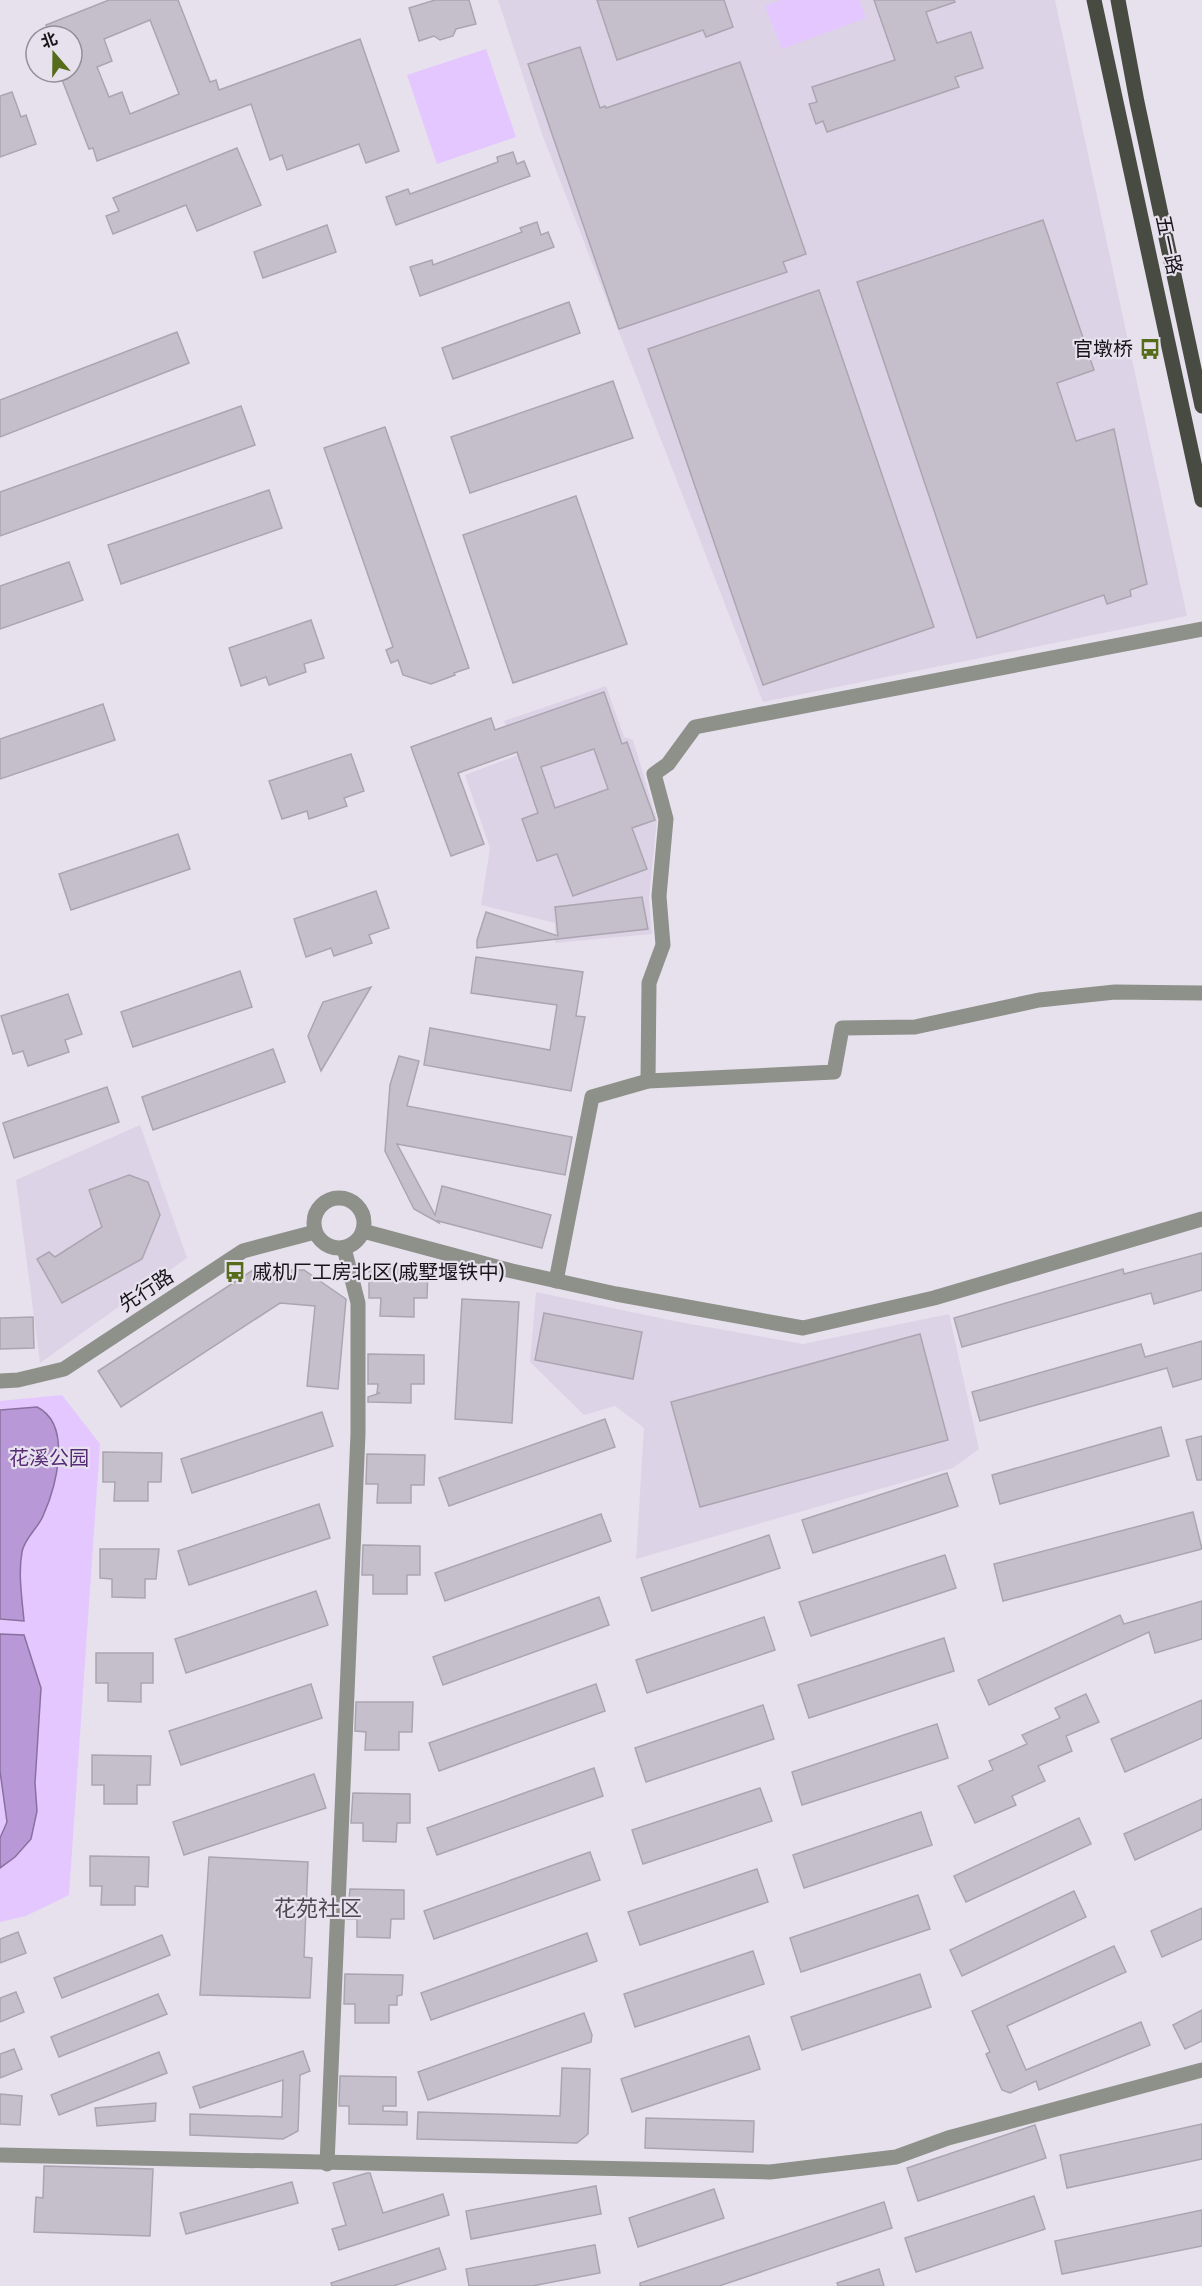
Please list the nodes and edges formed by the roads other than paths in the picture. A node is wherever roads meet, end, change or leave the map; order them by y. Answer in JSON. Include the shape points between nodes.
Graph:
{"nodes":[{"id":1,"x":1094,"y":0,"type":"edge"},
{"id":2,"x":1118,"y":0,"type":"edge"},
{"id":3,"x":1202,"y":406,"type":"edge"},
{"id":4,"x":1202,"y":500,"type":"edge"},
{"id":5,"x":1202,"y":629,"type":"edge"},
{"id":6,"x":1202,"y":993,"type":"edge"},
{"id":7,"x":648,"y":1081,"type":"junction"},
{"id":8,"x":1202,"y":1219,"type":"edge"},
{"id":9,"x":363,"y":1231,"type":"junction"},
{"id":10,"x":315,"y":1232,"type":"junction"},
{"id":11,"x":344,"y":1248,"type":"junction"},
{"id":12,"x":556,"y":1281,"type":"junction"},
{"id":13,"x":0,"y":1381,"type":"edge"},
{"id":14,"x":1202,"y":2070,"type":"edge"},
{"id":15,"x":0,"y":2155,"type":"edge"},
{"id":16,"x":327,"y":2164,"type":"junction"}],
"edges":[{"from":1,"to":4,"type":"main road","name":"五一路"},
{"from":2,"to":3,"type":"main road","name":"五一路"},
{"from":5,"to":7,"type":"street","via":[[695,727],[668,764],[654,774],[666,819],[659,896],[663,945],[649,983]]},
{"from":6,"to":7,"type":"street","via":[[1115,992],[1039,1000],[915,1028],[842,1028],[834,1072]]},
{"from":7,"to":12,"type":"street","via":[[592,1097]]},
{"from":8,"to":12,"type":"street","via":[[934,1298],[803,1328]]},
{"from":9,"to":10,"type":"street","via":[[362,1213],[356,1204],[334,1198],[316,1210]]},
{"from":9,"to":11,"type":"street","via":[[359,1239]]},
{"from":9,"to":12,"type":"street"},
{"from":10,"to":11,"type":"street","via":[[326,1246]]},
{"from":10,"to":13,"type":"street","name":"先行路","via":[[243,1251],[64,1369]]},
{"from":11,"to":16,"type":"street","via":[[358,1303],[358,1434]]},
{"from":14,"to":16,"type":"street","via":[[948,2138],[896,2157],[770,2172]]},
{"from":15,"to":16,"type":"street"}]}
